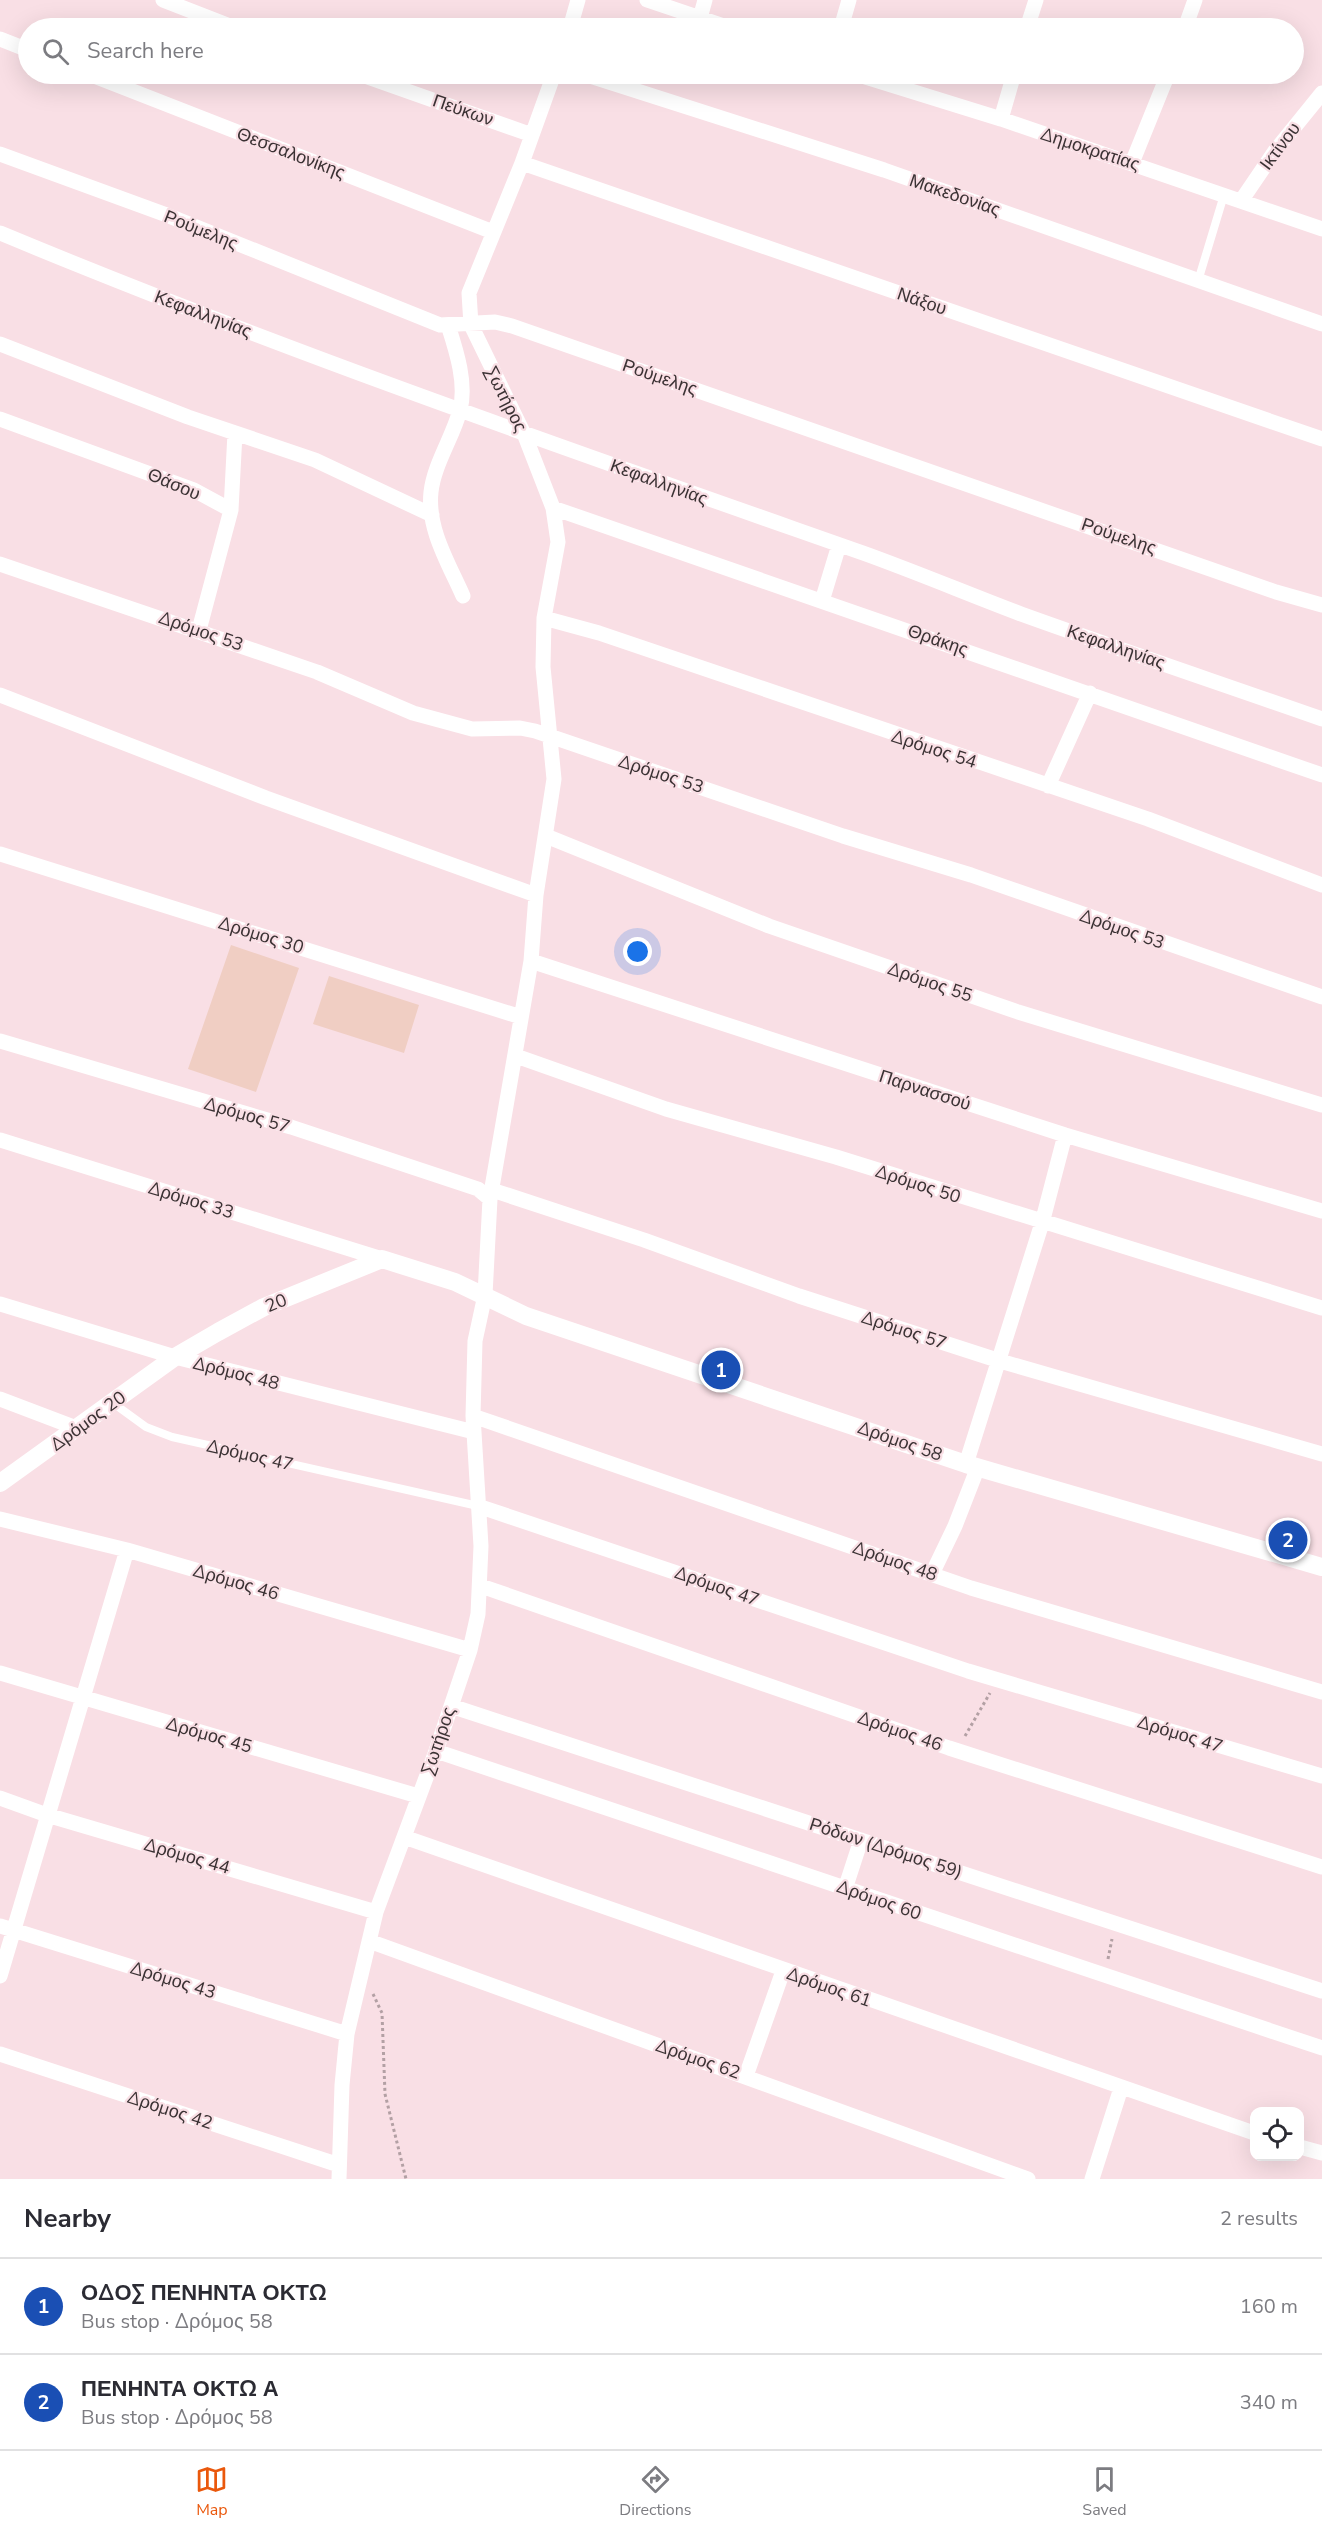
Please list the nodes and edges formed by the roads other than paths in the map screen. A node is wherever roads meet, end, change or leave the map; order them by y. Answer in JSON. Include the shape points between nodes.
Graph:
{"nodes":[{"id":1,"x":163,"y":0,"type":"edge"},
{"id":2,"x":578,"y":0,"type":"edge"},
{"id":3,"x":647,"y":0,"type":"edge"},
{"id":4,"x":705,"y":0,"type":"edge"},
{"id":5,"x":849,"y":0,"type":"edge"},
{"id":6,"x":1036,"y":0,"type":"edge"},
{"id":7,"x":1195,"y":0,"type":"edge"},
{"id":8,"x":209,"y":18,"type":"edge"},
{"id":9,"x":573,"y":18,"type":"edge"},
{"id":10,"x":700,"y":18,"type":"joint"},
{"id":11,"x":844,"y":18,"type":"edge"},
{"id":12,"x":1030,"y":18,"type":"edge"},
{"id":13,"x":1189,"y":18,"type":"edge"},
{"id":14,"x":0,"y":39,"type":"edge"},
{"id":15,"x":18,"y":46,"type":"edge"},
{"id":16,"x":115,"y":84,"type":"edge"},
{"id":17,"x":387,"y":84,"type":"edge"},
{"id":18,"x":550,"y":84,"type":"edge"},
{"id":19,"x":615,"y":84,"type":"edge"},
{"id":20,"x":888,"y":84,"type":"edge"},
{"id":21,"x":1011,"y":84,"type":"edge"},
{"id":22,"x":1164,"y":84,"type":"edge"},
{"id":23,"x":1322,"y":93,"type":"edge"},
{"id":24,"x":1001,"y":119,"type":"junction"},
{"id":25,"x":532,"y":135,"type":"junction"},
{"id":26,"x":0,"y":154,"type":"edge"},
{"id":27,"x":522,"y":163,"type":"junction"},
{"id":28,"x":1132,"y":163,"type":"junction"},
{"id":29,"x":1224,"y":195,"type":"junction"},
{"id":30,"x":1241,"y":201,"type":"junction"},
{"id":31,"x":1322,"y":229,"type":"edge"},
{"id":32,"x":493,"y":232,"type":"junction"},
{"id":33,"x":0,"y":233,"type":"edge"},
{"id":34,"x":1198,"y":280,"type":"junction"},
{"id":35,"x":1322,"y":324,"type":"edge"},
{"id":36,"x":448,"y":325,"type":"junction"},
{"id":37,"x":471,"y":325,"type":"junction"},
{"id":38,"x":0,"y":344,"type":"edge"},
{"id":39,"x":461,"y":409,"type":"junction"},
{"id":40,"x":0,"y":418,"type":"edge"},
{"id":41,"x":235,"y":433,"type":"junction"},
{"id":42,"x":525,"y":436,"type":"junction"},
{"id":43,"x":1322,"y":439,"type":"edge"},
{"id":44,"x":553,"y":508,"type":"junction"},
{"id":45,"x":231,"y":510,"type":"junction"},
{"id":46,"x":432,"y":514,"type":"junction"},
{"id":47,"x":839,"y":545,"type":"junction"},
{"id":48,"x":0,"y":564,"type":"edge"},
{"id":49,"x":463,"y":596,"type":"dead end"},
{"id":50,"x":822,"y":601,"type":"junction"},
{"id":51,"x":1322,"y":605,"type":"edge"},
{"id":52,"x":544,"y":618,"type":"junction"},
{"id":53,"x":199,"y":630,"type":"junction"},
{"id":54,"x":1090,"y":693,"type":"junction"},
{"id":55,"x":0,"y":695,"type":"edge"},
{"id":56,"x":1322,"y":719,"type":"edge"},
{"id":57,"x":552,"y":738,"type":"junction"},
{"id":58,"x":1322,"y":775,"type":"edge"},
{"id":59,"x":1048,"y":786,"type":"junction"},
{"id":60,"x":546,"y":836,"type":"junction"},
{"id":61,"x":0,"y":855,"type":"edge"},
{"id":62,"x":1322,"y":885,"type":"edge"},
{"id":63,"x":536,"y":895,"type":"junction"},
{"id":64,"x":531,"y":961,"type":"junction"},
{"id":65,"x":1322,"y":997,"type":"edge"},
{"id":66,"x":521,"y":1017,"type":"junction"},
{"id":67,"x":0,"y":1041,"type":"edge"},
{"id":68,"x":516,"y":1056,"type":"junction"},
{"id":69,"x":1322,"y":1105,"type":"edge"},
{"id":70,"x":1065,"y":1135,"type":"junction"},
{"id":71,"x":0,"y":1140,"type":"edge"},
{"id":72,"x":491,"y":1195,"type":"junction"},
{"id":73,"x":1322,"y":1211,"type":"edge"},
{"id":74,"x":1042,"y":1224,"type":"junction"},
{"id":75,"x":382,"y":1259,"type":"junction"},
{"id":76,"x":485,"y":1295,"type":"junction"},
{"id":77,"x":0,"y":1304,"type":"edge"},
{"id":78,"x":1322,"y":1308,"type":"edge"},
{"id":79,"x":175,"y":1357,"type":"junction"},
{"id":80,"x":1000,"y":1361,"type":"junction"},
{"id":81,"x":0,"y":1399,"type":"edge"},
{"id":82,"x":113,"y":1403,"type":"junction"},
{"id":83,"x":473,"y":1416,"type":"junction"},
{"id":84,"x":79,"y":1429,"type":"junction"},
{"id":85,"x":474,"y":1432,"type":"junction"},
{"id":86,"x":1322,"y":1454,"type":"edge"},
{"id":87,"x":972,"y":1465,"type":"junction"},
{"id":88,"x":0,"y":1483,"type":"edge"},
{"id":89,"x":478,"y":1506,"type":"junction"},
{"id":90,"x":0,"y":1519,"type":"edge"},
{"id":91,"x":127,"y":1550,"type":"junction"},
{"id":92,"x":1322,"y":1567,"type":"edge"},
{"id":93,"x":932,"y":1574,"type":"junction"},
{"id":94,"x":481,"y":1586,"type":"junction"},
{"id":95,"x":470,"y":1650,"type":"junction"},
{"id":96,"x":0,"y":1673,"type":"edge"},
{"id":97,"x":1322,"y":1692,"type":"edge"},
{"id":98,"x":82,"y":1698,"type":"junction"},
{"id":99,"x":450,"y":1706,"type":"junction"},
{"id":100,"x":436,"y":1751,"type":"junction"},
{"id":101,"x":1322,"y":1776,"type":"edge"},
{"id":102,"x":418,"y":1796,"type":"junction"},
{"id":103,"x":0,"y":1798,"type":"edge"},
{"id":104,"x":47,"y":1815,"type":"junction"},
{"id":105,"x":404,"y":1838,"type":"junction"},
{"id":106,"x":861,"y":1840,"type":"junction"},
{"id":107,"x":1322,"y":1867,"type":"edge"},
{"id":108,"x":845,"y":1889,"type":"junction"},
{"id":109,"x":376,"y":1912,"type":"junction"},
{"id":110,"x":7,"y":1928,"type":"edge"},
{"id":111,"x":369,"y":1941,"type":"junction"},
{"id":112,"x":783,"y":1971,"type":"junction"},
{"id":113,"x":0,"y":1976,"type":"edge"},
{"id":114,"x":1322,"y":1990,"type":"edge"},
{"id":115,"x":347,"y":2034,"type":"junction"},
{"id":116,"x":1322,"y":2048,"type":"edge"},
{"id":117,"x":0,"y":2054,"type":"edge"},
{"id":118,"x":746,"y":2076,"type":"junction"},
{"id":119,"x":1121,"y":2088,"type":"junction"},
{"id":120,"x":1250,"y":2132,"type":"edge"},
{"id":121,"x":1304,"y":2148,"type":"edge"},
{"id":122,"x":1322,"y":2153,"type":"edge"},
{"id":123,"x":339,"y":2172,"type":"edge"},
{"id":124,"x":1028,"y":2179,"type":"edge"},
{"id":125,"x":1092,"y":2179,"type":"edge"}],
"edges":[{"from":1,"to":8,"type":"street"},
{"from":2,"to":9,"type":"street"},
{"from":3,"to":10,"type":"street"},
{"from":4,"to":10,"type":"street"},
{"from":5,"to":11,"type":"street"},
{"from":6,"to":12,"type":"street"},
{"from":7,"to":13,"type":"street"},
{"from":14,"to":15,"type":"street"},
{"from":16,"to":32,"type":"street","name":"Θεσσαλονίκης"},
{"from":17,"to":25,"type":"street","name":"Πεύκων"},
{"from":18,"to":25,"type":"street","name":"Σωτήρος"},
{"from":19,"to":34,"type":"street","name":"Μακεδονίας","via":[[884,170]]},
{"from":20,"to":24,"type":"street","name":"Δημοκρατίας"},
{"from":21,"to":24,"type":"street"},
{"from":22,"to":28,"type":"street"},
{"from":23,"to":30,"type":"street","name":"Ικτίνου"},
{"from":24,"to":28,"type":"street","name":"Δημοκρατίας"},
{"from":25,"to":27,"type":"street","name":"Σωτήρος"},
{"from":26,"to":36,"type":"street","name":"Ρούμελης"},
{"from":27,"to":32,"type":"street","name":"Σωτήρος"},
{"from":27,"to":43,"type":"street","name":"Νάξου"},
{"from":28,"to":29,"type":"street","name":"Δημοκρατίας"},
{"from":29,"to":30,"type":"street","name":"Δημοκρατίας"},
{"from":29,"to":34,"type":"lane"},
{"from":30,"to":31,"type":"street","name":"Δημοκρατίας"},
{"from":32,"to":37,"type":"street","name":"Σωτήρος","via":[[469,293]]},
{"from":33,"to":39,"type":"street","name":"Κεφαλληνίας","via":[[203,315]]},
{"from":34,"to":35,"type":"street","name":"Μακεδονίας"},
{"from":36,"to":37,"type":"street","name":"Ρούμελης"},
{"from":36,"to":39,"type":"street","via":[[462,384]]},
{"from":37,"to":42,"type":"street","name":"Σωτήρος"},
{"from":37,"to":51,"type":"street","name":"Ρούμελης","via":[[495,322],[512,326]]},
{"from":38,"to":41,"type":"street"},
{"from":39,"to":42,"type":"street","name":"Κεφαλληνίας"},
{"from":39,"to":46,"type":"street","via":[[431,491]]},
{"from":40,"to":45,"type":"street","name":"Θάσου","via":[[194,490]]},
{"from":41,"to":45,"type":"street"},
{"from":41,"to":46,"type":"street","via":[[315,460]]},
{"from":42,"to":44,"type":"street","name":"Σωτήρος"},
{"from":42,"to":47,"type":"street","name":"Κεφαλληνίας"},
{"from":44,"to":50,"type":"street","name":"Θράκης"},
{"from":44,"to":52,"type":"street","name":"Σωτήρος","via":[[558,550]]},
{"from":45,"to":53,"type":"street"},
{"from":46,"to":49,"type":"street","via":[[434,529]]},
{"from":47,"to":50,"type":"street"},
{"from":47,"to":56,"type":"street","name":"Κεφαλληνίας"},
{"from":48,"to":53,"type":"street","name":"Δρόμος 53"},
{"from":50,"to":54,"type":"street","name":"Θράκης"},
{"from":52,"to":57,"type":"street","name":"Σωτήρος","via":[[543,667]]},
{"from":52,"to":59,"type":"street","name":"Δρόμος 54","via":[[600,633]]},
{"from":53,"to":57,"type":"street","name":"Δρόμος 53","via":[[317,672],[413,714],[472,729],[520,728]]},
{"from":54,"to":58,"type":"street","name":"Θράκης"},
{"from":54,"to":59,"type":"street"},
{"from":55,"to":63,"type":"street","via":[[266,798]]},
{"from":57,"to":60,"type":"street","name":"Σωτήρος","via":[[554,779]]},
{"from":57,"to":65,"type":"street","name":"Δρόμος 53","via":[[971,875]]},
{"from":59,"to":62,"type":"street","name":"Δρόμος 54"},
{"from":60,"to":63,"type":"street","name":"Σωτήρος"},
{"from":60,"to":69,"type":"street","name":"Δρόμος 55","via":[[769,926],[1018,1012]]},
{"from":61,"to":66,"type":"street","name":"Δρόμος 30"},
{"from":63,"to":64,"type":"street","name":"Σωτήρος"},
{"from":64,"to":66,"type":"street","name":"Σωτήρος"},
{"from":64,"to":70,"type":"street","name":"Παρνασσού"},
{"from":66,"to":68,"type":"street","name":"Σωτήρος"},
{"from":67,"to":72,"type":"street","name":"Δρόμος 57","via":[[291,1127]]},
{"from":68,"to":72,"type":"street","name":"Σωτήρος"},
{"from":68,"to":74,"type":"street","name":"Δρόμος 50","via":[[666,1108],[836,1157]]},
{"from":70,"to":73,"type":"street","name":"Παρνασσού"},
{"from":70,"to":74,"type":"street"},
{"from":71,"to":75,"type":"street","name":"Δρόμος 33"},
{"from":72,"to":76,"type":"street","name":"Σωτήρος"},
{"from":72,"to":80,"type":"street","name":"Δρόμος 57","via":[[644,1240],[799,1296]]},
{"from":74,"to":78,"type":"street","name":"Δρόμος 50"},
{"from":74,"to":80,"type":"street"},
{"from":75,"to":76,"type":"street","name":"Δρόμος 58"},
{"from":75,"to":79,"type":"street","name":"20","via":[[264,1307]]},
{"from":76,"to":83,"type":"street","name":"Σωτήρος","via":[[475,1341]]},
{"from":76,"to":87,"type":"street","name":"Δρόμος 58","via":[[526,1316]]},
{"from":77,"to":79,"type":"street","name":"Δρόμος 48"},
{"from":79,"to":82,"type":"street","name":"Δρόμος 20"},
{"from":79,"to":85,"type":"street","name":"Δρόμος 48"},
{"from":80,"to":86,"type":"street","name":"Δρόμος 57"},
{"from":80,"to":87,"type":"street"},
{"from":81,"to":84,"type":"street"},
{"from":82,"to":84,"type":"street","name":"Δρόμος 20"},
{"from":82,"to":89,"type":"lane","name":"Δρόμος 47","via":[[146,1427],[172,1437]]},
{"from":83,"to":85,"type":"street","name":"Σωτήρος"},
{"from":83,"to":93,"type":"street","name":"Δρόμος 48"},
{"from":84,"to":88,"type":"street","name":"Δρόμος 20"},
{"from":85,"to":89,"type":"street","name":"Σωτήρος"},
{"from":87,"to":92,"type":"street","name":"Δρόμος 58"},
{"from":87,"to":93,"type":"street","via":[[956,1526]]},
{"from":89,"to":94,"type":"street","name":"Σωτήρος"},
{"from":89,"to":101,"type":"street","name":"Δρόμος 47","via":[[997,1679]]},
{"from":90,"to":91,"type":"street","name":"Δρόμος 46"},
{"from":91,"to":95,"type":"street","name":"Δρόμος 46"},
{"from":91,"to":98,"type":"street"},
{"from":93,"to":97,"type":"street","name":"Δρόμος 48"},
{"from":94,"to":95,"type":"street","name":"Σωτήρος"},
{"from":94,"to":107,"type":"street","name":"Δρόμος 46","via":[[955,1750]]},
{"from":95,"to":99,"type":"street","name":"Σωτήρος"},
{"from":96,"to":98,"type":"street","name":"Δρόμος 45"},
{"from":98,"to":102,"type":"street","name":"Δρόμος 45"},
{"from":98,"to":104,"type":"street"},
{"from":99,"to":100,"type":"street","name":"Σωτήρος"},
{"from":99,"to":106,"type":"street","name":"Ρόδων (Δρόμος 59)"},
{"from":100,"to":102,"type":"street","name":"Σωτήρος"},
{"from":100,"to":108,"type":"street","name":"Δρόμος 60"},
{"from":102,"to":105,"type":"street","name":"Σωτήρος"},
{"from":103,"to":104,"type":"street","name":"Δρόμος 44"},
{"from":104,"to":109,"type":"street","name":"Δρόμος 44"},
{"from":104,"to":110,"type":"street"},
{"from":105,"to":109,"type":"street","name":"Σωτήρος"},
{"from":105,"to":112,"type":"street","name":"Δρόμος 61"},
{"from":106,"to":108,"type":"street"},
{"from":106,"to":114,"type":"street","name":"Ρόδων (Δρόμος 59)"},
{"from":108,"to":116,"type":"street","name":"Δρόμος 60"},
{"from":109,"to":111,"type":"street","name":"Σωτήρος"},
{"from":110,"to":113,"type":"street"},
{"from":110,"to":115,"type":"street","name":"Δρόμος 43"},
{"from":111,"to":115,"type":"street","name":"Σωτήρος"},
{"from":111,"to":118,"type":"street","name":"Δρόμος 62"},
{"from":112,"to":118,"type":"street"},
{"from":112,"to":119,"type":"street","name":"Δρόμος 61"},
{"from":115,"to":123,"type":"street","name":"Σωτήρος"},
{"from":117,"to":123,"type":"street","name":"Δρόμος 42"},
{"from":118,"to":124,"type":"street","name":"Δρόμος 62"},
{"from":119,"to":120,"type":"street","name":"Δρόμος 61"},
{"from":119,"to":125,"type":"street"},
{"from":121,"to":122,"type":"street"}]}
